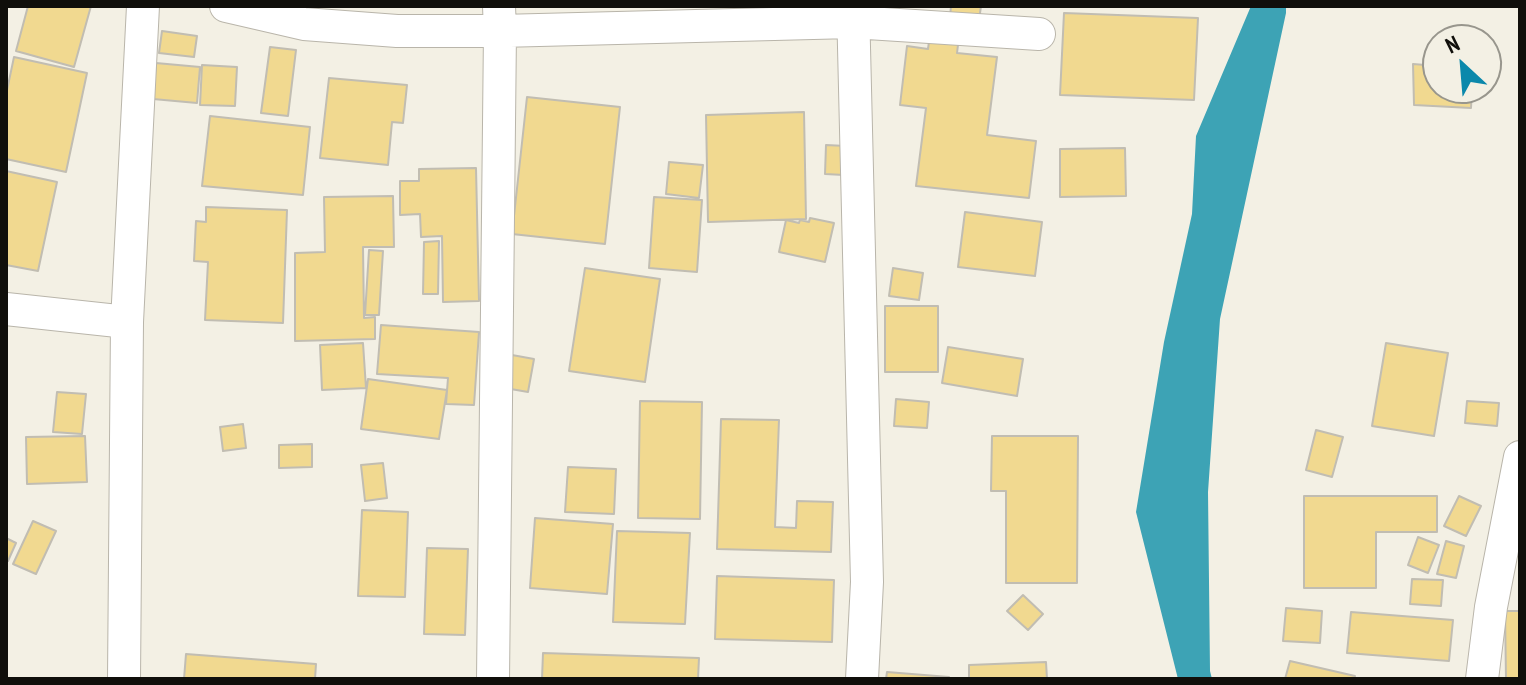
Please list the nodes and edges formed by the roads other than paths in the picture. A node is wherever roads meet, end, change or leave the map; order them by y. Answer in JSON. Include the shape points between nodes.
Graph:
{"nodes":[{"id":1,"x":143,"y":6,"type":"edge"},
{"id":2,"x":226,"y":6,"type":"edge"},
{"id":3,"x":853,"y":14,"type":"edge"},
{"id":4,"x":499,"y":18,"type":"edge"},
{"id":5,"x":1039,"y":34,"type":"dead end"},
{"id":6,"x":6,"y":309,"type":"edge"},
{"id":7,"x":127,"y":322,"type":"junction"},
{"id":8,"x":1520,"y":457,"type":"edge"},
{"id":9,"x":124,"y":679,"type":"edge"},
{"id":10,"x":493,"y":679,"type":"edge"},
{"id":11,"x":862,"y":679,"type":"edge"},
{"id":12,"x":1482,"y":679,"type":"edge"}],
"edges":[{"from":1,"to":7,"type":"street"},
{"from":2,"to":4,"type":"street","via":[[304,24],[397,31]]},
{"from":3,"to":4,"type":"street"},
{"from":3,"to":5,"type":"street"},
{"from":3,"to":11,"type":"street","via":[[867,582]]},
{"from":4,"to":10,"type":"street"},
{"from":6,"to":7,"type":"street"},
{"from":7,"to":9,"type":"street"},
{"from":8,"to":12,"type":"street"}]}
